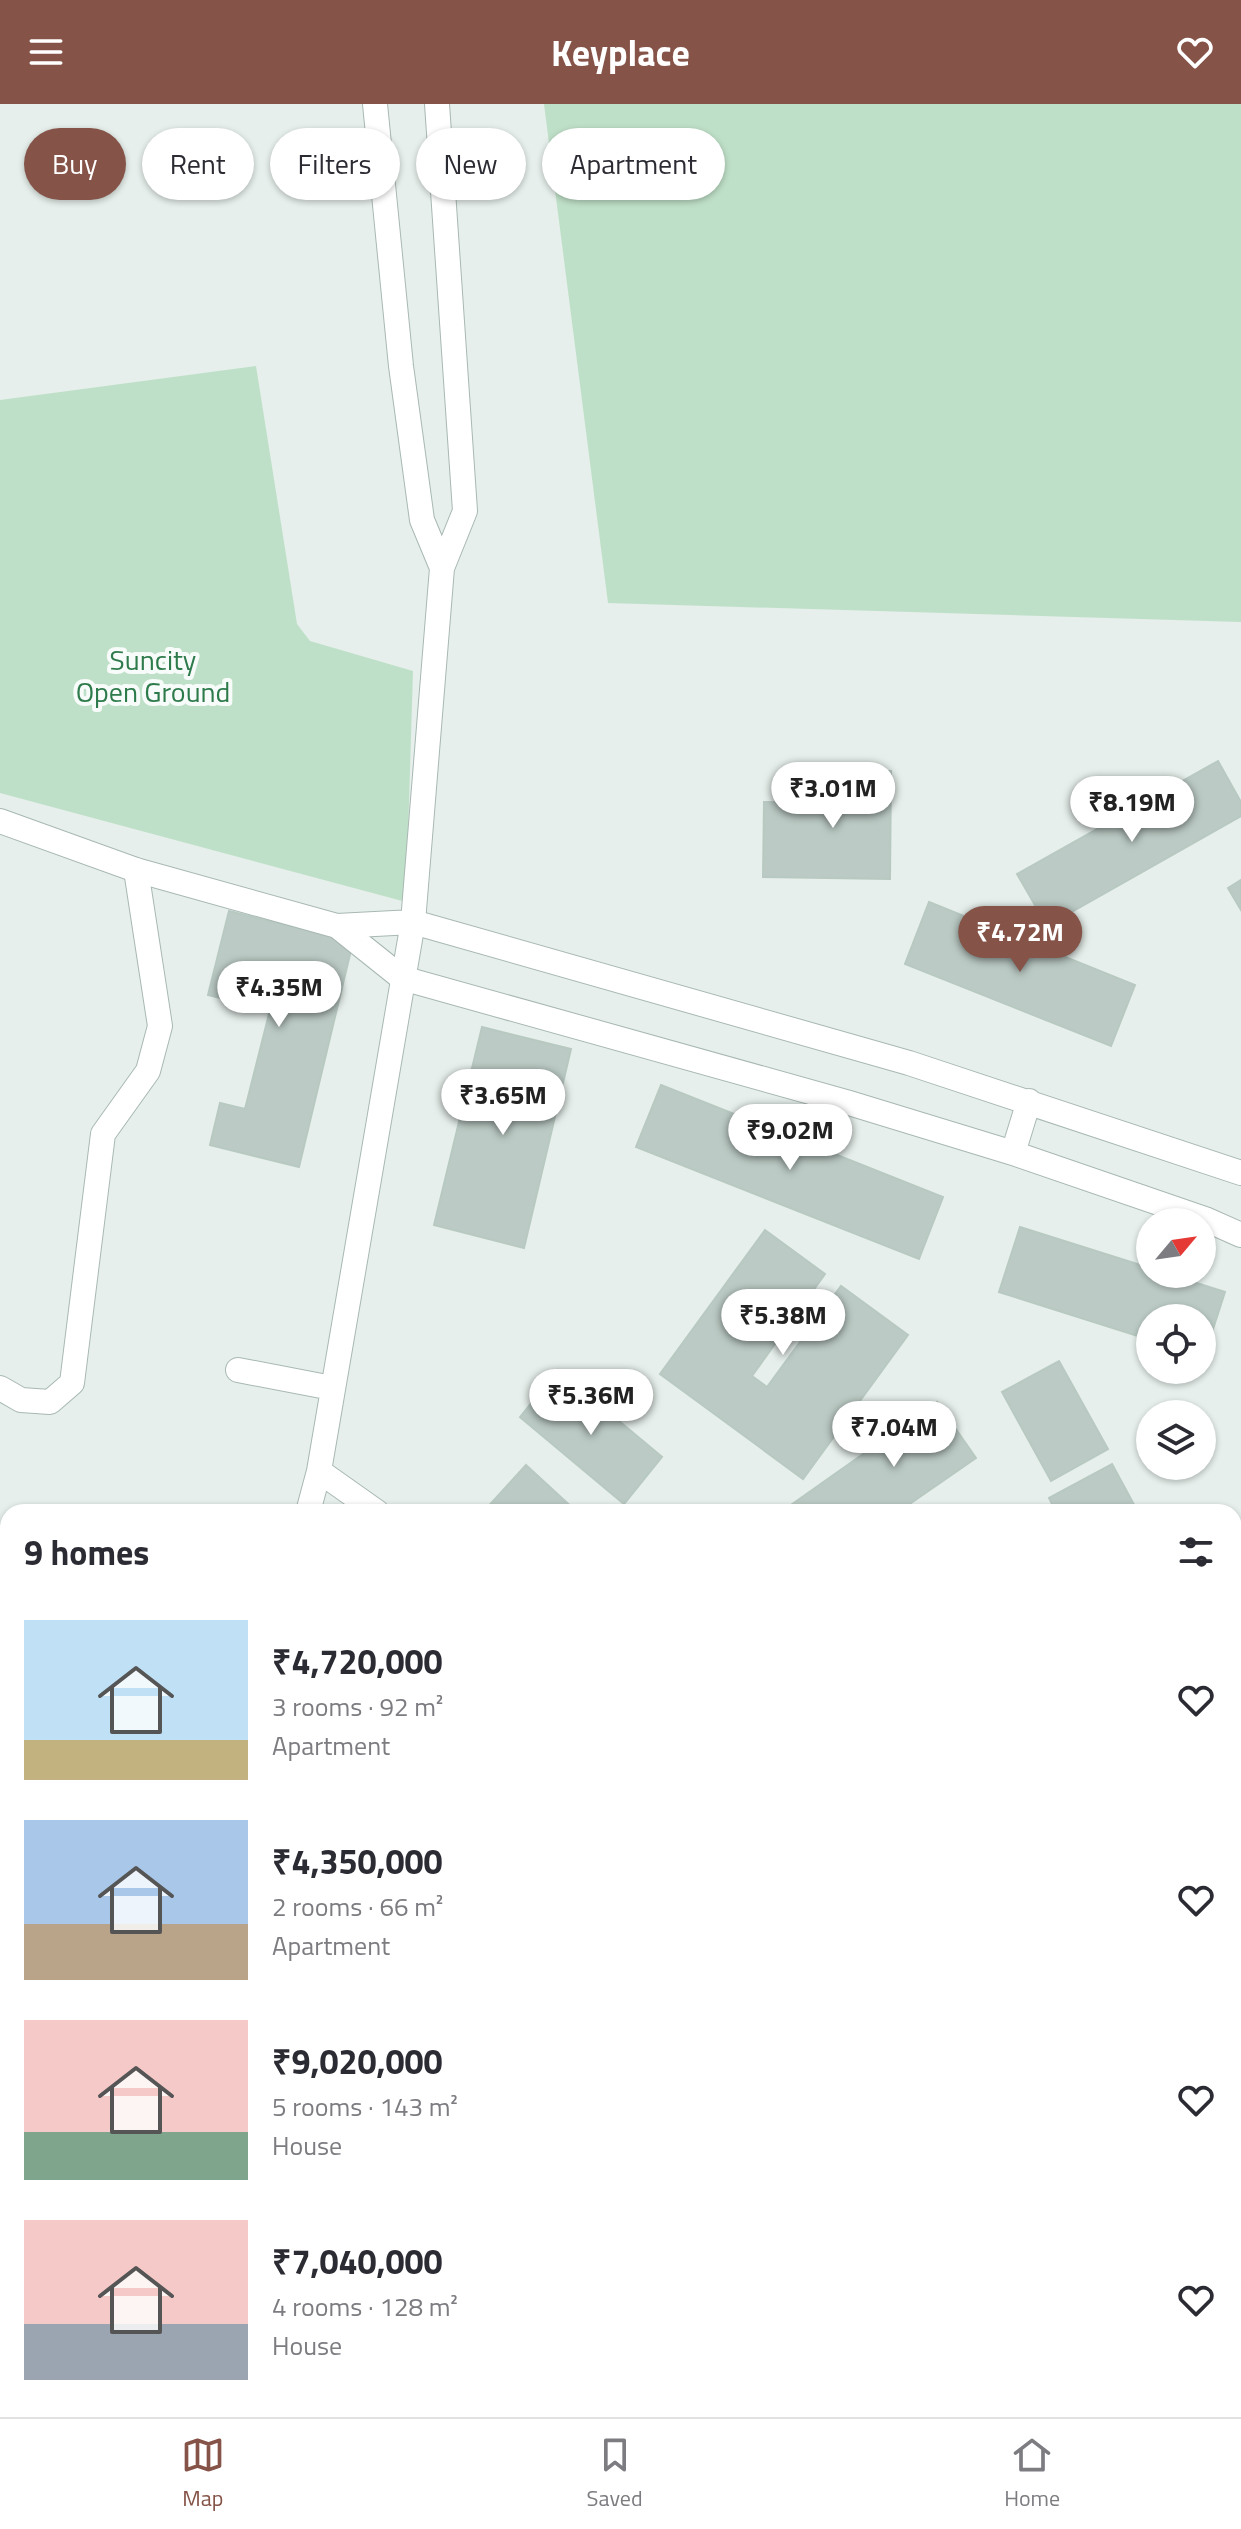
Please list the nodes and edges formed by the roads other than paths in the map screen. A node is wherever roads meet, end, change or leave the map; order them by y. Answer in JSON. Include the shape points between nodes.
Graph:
{"nodes":[{"id":1,"x":375,"y":104,"type":"edge"},
{"id":2,"x":437,"y":104,"type":"edge"},
{"id":3,"x":442,"y":568,"type":"junction"},
{"id":4,"x":0,"y":821,"type":"edge"},
{"id":5,"x":136,"y":870,"type":"junction"},
{"id":6,"x":413,"y":922,"type":"junction"},
{"id":7,"x":337,"y":926,"type":"junction"},
{"id":8,"x":402,"y":978,"type":"junction"},
{"id":9,"x":1029,"y":1101,"type":"junction"},
{"id":10,"x":1013,"y":1153,"type":"junction"},
{"id":11,"x":1241,"y":1173,"type":"edge"},
{"id":12,"x":1241,"y":1235,"type":"edge"},
{"id":13,"x":238,"y":1370,"type":"dead end"},
{"id":14,"x":0,"y":1388,"type":"edge"},
{"id":15,"x":332,"y":1388,"type":"junction"},
{"id":16,"x":319,"y":1471,"type":"junction"},
{"id":17,"x":310,"y":1504,"type":"edge"},
{"id":18,"x":366,"y":1504,"type":"edge"}],
"edges":[{"from":1,"to":3,"type":"street","via":[[422,520]]},
{"from":2,"to":3,"type":"street","via":[[465,511]]},
{"from":3,"to":6,"type":"street"},
{"from":4,"to":5,"type":"street"},
{"from":5,"to":7,"type":"street"},
{"from":5,"to":14,"type":"street","via":[[160,1026],[148,1071],[103,1134],[72,1383],[50,1402],[21,1400]]},
{"from":6,"to":7,"type":"street"},
{"from":6,"to":8,"type":"street"},
{"from":6,"to":9,"type":"street"},
{"from":7,"to":8,"type":"street"},
{"from":8,"to":10,"type":"street"},
{"from":8,"to":15,"type":"street"},
{"from":9,"to":10,"type":"street"},
{"from":9,"to":11,"type":"street"},
{"from":10,"to":12,"type":"street"},
{"from":13,"to":15,"type":"street"},
{"from":15,"to":16,"type":"street"},
{"from":16,"to":17,"type":"street"},
{"from":16,"to":18,"type":"street"}]}
